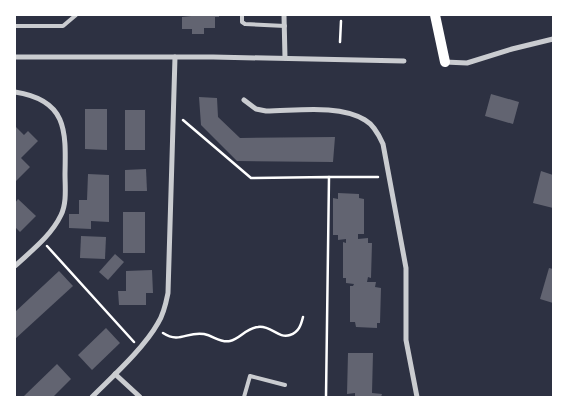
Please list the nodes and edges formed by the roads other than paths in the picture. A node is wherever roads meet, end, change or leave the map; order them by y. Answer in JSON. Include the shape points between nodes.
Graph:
{"nodes":[{"id":1,"x":76,"y":15,"type":"edge"},
{"id":2,"x":242,"y":15,"type":"edge"},
{"id":3,"x":284,"y":15,"type":"edge"},
{"id":4,"x":435,"y":15,"type":"edge"},
{"id":5,"x":15,"y":26,"type":"edge"},
{"id":6,"x":285,"y":26,"type":"junction"},
{"id":7,"x":553,"y":39,"type":"edge"},
{"id":8,"x":15,"y":57,"type":"edge"},
{"id":9,"x":175,"y":57,"type":"junction"},
{"id":10,"x":285,"y":58,"type":"junction"},
{"id":11,"x":404,"y":61,"type":"dead end"},
{"id":12,"x":445,"y":62,"type":"joint"},
{"id":13,"x":15,"y":92,"type":"edge"},
{"id":14,"x":244,"y":100,"type":"dead end"},
{"id":15,"x":15,"y":266,"type":"edge"},
{"id":16,"x":115,"y":374,"type":"junction"},
{"id":17,"x":285,"y":385,"type":"dead end"},
{"id":18,"x":92,"y":397,"type":"edge"},
{"id":19,"x":140,"y":397,"type":"edge"},
{"id":20,"x":244,"y":397,"type":"edge"},
{"id":21,"x":417,"y":397,"type":"edge"}],
"edges":[{"from":1,"to":5,"type":"lane","via":[[63,26]]},
{"from":2,"to":6,"type":"lane","via":[[244,24]]},
{"from":3,"to":6,"type":"street"},
{"from":4,"to":12,"type":"main road"},
{"from":6,"to":10,"type":"street"},
{"from":7,"to":12,"type":"street","via":[[467,63]]},
{"from":8,"to":9,"type":"street"},
{"from":9,"to":10,"type":"street"},
{"from":9,"to":16,"type":"street","via":[[166,307],[140,348]]},
{"from":10,"to":11,"type":"street"},
{"from":13,"to":15,"type":"street","via":[[28,94],[50,106],[65,131],[62,214],[42,241]]},
{"from":14,"to":21,"type":"street","via":[[256,109],[266,111],[337,110],[366,120],[375,130],[383,144],[406,268],[406,340]]},
{"from":16,"to":18,"type":"street"},
{"from":16,"to":19,"type":"street"},
{"from":17,"to":20,"type":"lane","via":[[250,376]]}]}
